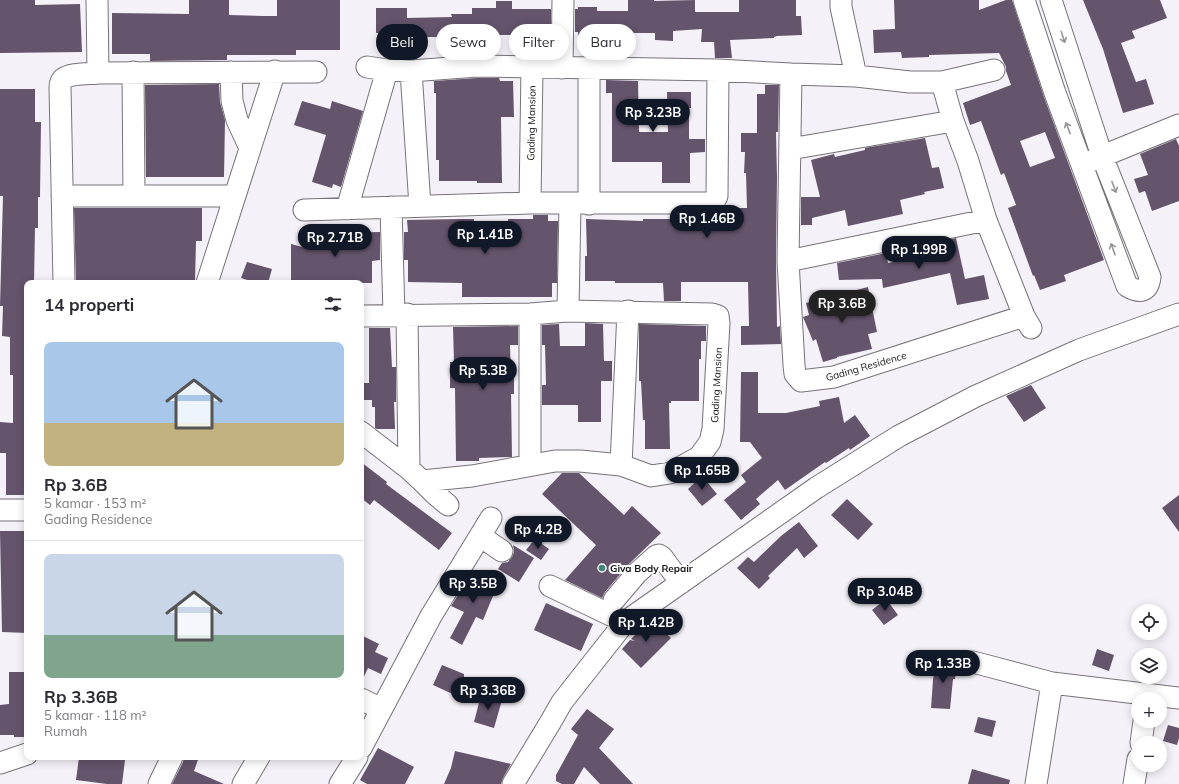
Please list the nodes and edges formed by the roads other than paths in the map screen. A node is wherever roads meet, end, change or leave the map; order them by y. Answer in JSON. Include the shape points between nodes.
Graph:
{"nodes":[{"id":1,"x":97,"y":0,"type":"edge"},
{"id":2,"x":563,"y":0,"type":"edge"},
{"id":3,"x":841,"y":0,"type":"edge"},
{"id":4,"x":1024,"y":0,"type":"edge"},
{"id":5,"x":1051,"y":0,"type":"edge"},
{"id":6,"x":367,"y":67,"type":"dead end"},
{"id":7,"x":532,"y":67,"type":"junction"},
{"id":8,"x":562,"y":68,"type":"junction"},
{"id":9,"x":589,"y":68,"type":"junction"},
{"id":10,"x":387,"y":70,"type":"junction"},
{"id":11,"x":718,"y":70,"type":"junction"},
{"id":12,"x":994,"y":70,"type":"dead end"},
{"id":13,"x":275,"y":71,"type":"junction"},
{"id":14,"x":411,"y":71,"type":"junction"},
{"id":15,"x":133,"y":72,"type":"junction"},
{"id":16,"x":231,"y":72,"type":"junction"},
{"id":17,"x":316,"y":72,"type":"dead end"},
{"id":18,"x":98,"y":73,"type":"junction"},
{"id":19,"x":791,"y":74,"type":"junction"},
{"id":20,"x":856,"y":76,"type":"junction"},
{"id":21,"x":942,"y":82,"type":"junction"},
{"id":22,"x":953,"y":121,"type":"junction"},
{"id":23,"x":1179,"y":125,"type":"edge"},
{"id":24,"x":250,"y":148,"type":"junction"},
{"id":25,"x":790,"y":149,"type":"junction"},
{"id":26,"x":1102,"y":156,"type":"junction"},
{"id":27,"x":1082,"y":164,"type":"junction"},
{"id":28,"x":62,"y":196,"type":"junction"},
{"id":29,"x":134,"y":196,"type":"junction"},
{"id":30,"x":234,"y":196,"type":"junction"},
{"id":31,"x":530,"y":203,"type":"junction"},
{"id":32,"x":580,"y":204,"type":"junction"},
{"id":33,"x":420,"y":206,"type":"junction"},
{"id":34,"x":391,"y":207,"type":"junction"},
{"id":35,"x":347,"y":209,"type":"junction"},
{"id":36,"x":304,"y":210,"type":"dead end"},
{"id":37,"x":986,"y":220,"type":"junction"},
{"id":38,"x":788,"y":262,"type":"junction"},
{"id":39,"x":64,"y":280,"type":"edge"},
{"id":40,"x":208,"y":280,"type":"edge"},
{"id":41,"x":568,"y":310,"type":"junction"},
{"id":42,"x":628,"y":311,"type":"junction"},
{"id":43,"x":530,"y":314,"type":"junction"},
{"id":44,"x":1179,"y":314,"type":"edge"},
{"id":45,"x":401,"y":315,"type":"junction"},
{"id":46,"x":364,"y":316,"type":"edge"},
{"id":47,"x":364,"y":434,"type":"edge"},
{"id":48,"x":530,"y":464,"type":"junction"},
{"id":49,"x":621,"y":465,"type":"junction"},
{"id":50,"x":415,"y":475,"type":"junction"},
{"id":51,"x":448,"y":505,"type":"dead end"},
{"id":52,"x":0,"y":510,"type":"edge"},
{"id":53,"x":24,"y":510,"type":"edge"},
{"id":54,"x":491,"y":518,"type":"dead end"},
{"id":55,"x":480,"y":536,"type":"junction"},
{"id":56,"x":502,"y":551,"type":"dead end"},
{"id":57,"x":681,"y":584,"type":"junction"},
{"id":58,"x":550,"y":586,"type":"dead end"},
{"id":59,"x":614,"y":600,"type":"dead end"},
{"id":60,"x":625,"y":622,"type":"junction"},
{"id":61,"x":973,"y":662,"type":"dead end"},
{"id":62,"x":1052,"y":683,"type":"junction"},
{"id":63,"x":1131,"y":695,"type":"edge"},
{"id":64,"x":1167,"y":698,"type":"edge"},
{"id":65,"x":1179,"y":698,"type":"edge"},
{"id":66,"x":364,"y":700,"type":"edge"},
{"id":67,"x":381,"y":709,"type":"junction"},
{"id":68,"x":364,"y":742,"type":"edge"},
{"id":69,"x":24,"y":755,"type":"edge"},
{"id":70,"x":170,"y":760,"type":"edge"},
{"id":71,"x":257,"y":760,"type":"edge"},
{"id":72,"x":354,"y":760,"type":"edge"},
{"id":73,"x":0,"y":763,"type":"edge"},
{"id":74,"x":1136,"y":772,"type":"edge"},
{"id":75,"x":158,"y":784,"type":"edge"},
{"id":76,"x":243,"y":784,"type":"edge"},
{"id":77,"x":340,"y":784,"type":"edge"},
{"id":78,"x":513,"y":784,"type":"edge"},
{"id":79,"x":1036,"y":784,"type":"edge"},
{"id":80,"x":1134,"y":784,"type":"edge"}],
"edges":[{"from":1,"to":18,"type":"street"},
{"from":2,"to":8,"type":"street"},
{"from":3,"to":20,"type":"street"},
{"from":27,"to":4,"type":"street","one_way":true},
{"from":5,"to":26,"type":"street","one_way":true},
{"from":6,"to":10,"type":"street"},
{"from":7,"to":8,"type":"street"},
{"from":7,"to":14,"type":"street","via":[[477,66]]},
{"from":7,"to":31,"type":"street","name":"Gading Mansion"},
{"from":8,"to":9,"type":"street"},
{"from":9,"to":11,"type":"street"},
{"from":9,"to":32,"type":"street"},
{"from":10,"to":14,"type":"street"},
{"from":10,"to":35,"type":"street"},
{"from":11,"to":19,"type":"street"},
{"from":11,"to":32,"type":"street","via":[[717,196],[714,202]]},
{"from":12,"to":21,"type":"street"},
{"from":13,"to":16,"type":"street"},
{"from":13,"to":17,"type":"street"},
{"from":13,"to":24,"type":"street"},
{"from":14,"to":33,"type":"street"},
{"from":15,"to":16,"type":"street"},
{"from":15,"to":18,"type":"street"},
{"from":15,"to":29,"type":"street"},
{"from":16,"to":24,"type":"street","via":[[232,101],[237,120]]},
{"from":18,"to":28,"type":"street","via":[[69,76],[61,81]]},
{"from":19,"to":20,"type":"street"},
{"from":19,"to":25,"type":"street","name":"Gading Residence"},
{"from":20,"to":21,"type":"street","via":[[910,82]]},
{"from":21,"to":22,"type":"street","name":"Gading Residence"},
{"from":22,"to":25,"type":"street"},
{"from":22,"to":37,"type":"street","name":"Gading Residence"},
{"from":23,"to":26,"type":"street"},
{"from":24,"to":30,"type":"street"},
{"from":25,"to":38,"type":"street","name":"Gading Residence"},
{"from":26,"to":27,"type":"street"},
{"from":26,"to":27,"type":"street","one_way":true,"via":[[1150,277],[1146,289],[1138,291],[1127,286]]},
{"from":28,"to":29,"type":"street"},
{"from":28,"to":39,"type":"street"},
{"from":29,"to":30,"type":"street"},
{"from":30,"to":40,"type":"street"},
{"from":31,"to":32,"type":"street"},
{"from":31,"to":33,"type":"street"},
{"from":32,"to":41,"type":"street"},
{"from":33,"to":34,"type":"street"},
{"from":34,"to":35,"type":"street"},
{"from":34,"to":45,"type":"street"},
{"from":35,"to":36,"type":"street"},
{"from":37,"to":38,"type":"street"},
{"from":37,"to":38,"type":"street","name":"Gading Residence","via":[[1027,322],[834,377],[801,381],[795,374]]},
{"from":41,"to":42,"type":"street","name":"Gading Mansion"},
{"from":41,"to":43,"type":"street","name":"Gading Mansion"},
{"from":42,"to":49,"type":"street"},
{"from":42,"to":49,"type":"street","name":"Gading Mansion","via":[[712,314],[718,316],[719,322],[713,430],[710,442],[699,457],[670,472],[651,476]]},
{"from":43,"to":45,"type":"street","name":"Gading Mansion"},
{"from":43,"to":48,"type":"street"},
{"from":44,"to":57,"type":"street","via":[[1079,350],[976,396],[898,436],[816,488]]},
{"from":45,"to":46,"type":"street","name":"Gading Mansion"},
{"from":45,"to":50,"type":"street"},
{"from":47,"to":50,"type":"street"},
{"from":48,"to":49,"type":"street","name":"Gading Mansion","via":[[580,461]]},
{"from":48,"to":50,"type":"street","name":"Gading Mansion","via":[[472,476]]},
{"from":50,"to":51,"type":"street"},
{"from":52,"to":53,"type":"street"},
{"from":54,"to":55,"type":"street"},
{"from":55,"to":56,"type":"street"},
{"from":55,"to":67,"type":"street","via":[[431,616]]},
{"from":57,"to":59,"type":"street","via":[[659,555],[637,574]]},
{"from":57,"to":60,"type":"street"},
{"from":58,"to":60,"type":"street"},
{"from":60,"to":78,"type":"street","via":[[562,702]]},
{"from":61,"to":62,"type":"street"},
{"from":62,"to":63,"type":"street"},
{"from":62,"to":79,"type":"street"},
{"from":64,"to":65,"type":"street"},
{"from":66,"to":67,"type":"street"},
{"from":67,"to":68,"type":"street"},
{"from":69,"to":73,"type":"street"},
{"from":70,"to":75,"type":"street"},
{"from":71,"to":76,"type":"street"},
{"from":72,"to":77,"type":"street"},
{"from":74,"to":80,"type":"street"}]}
